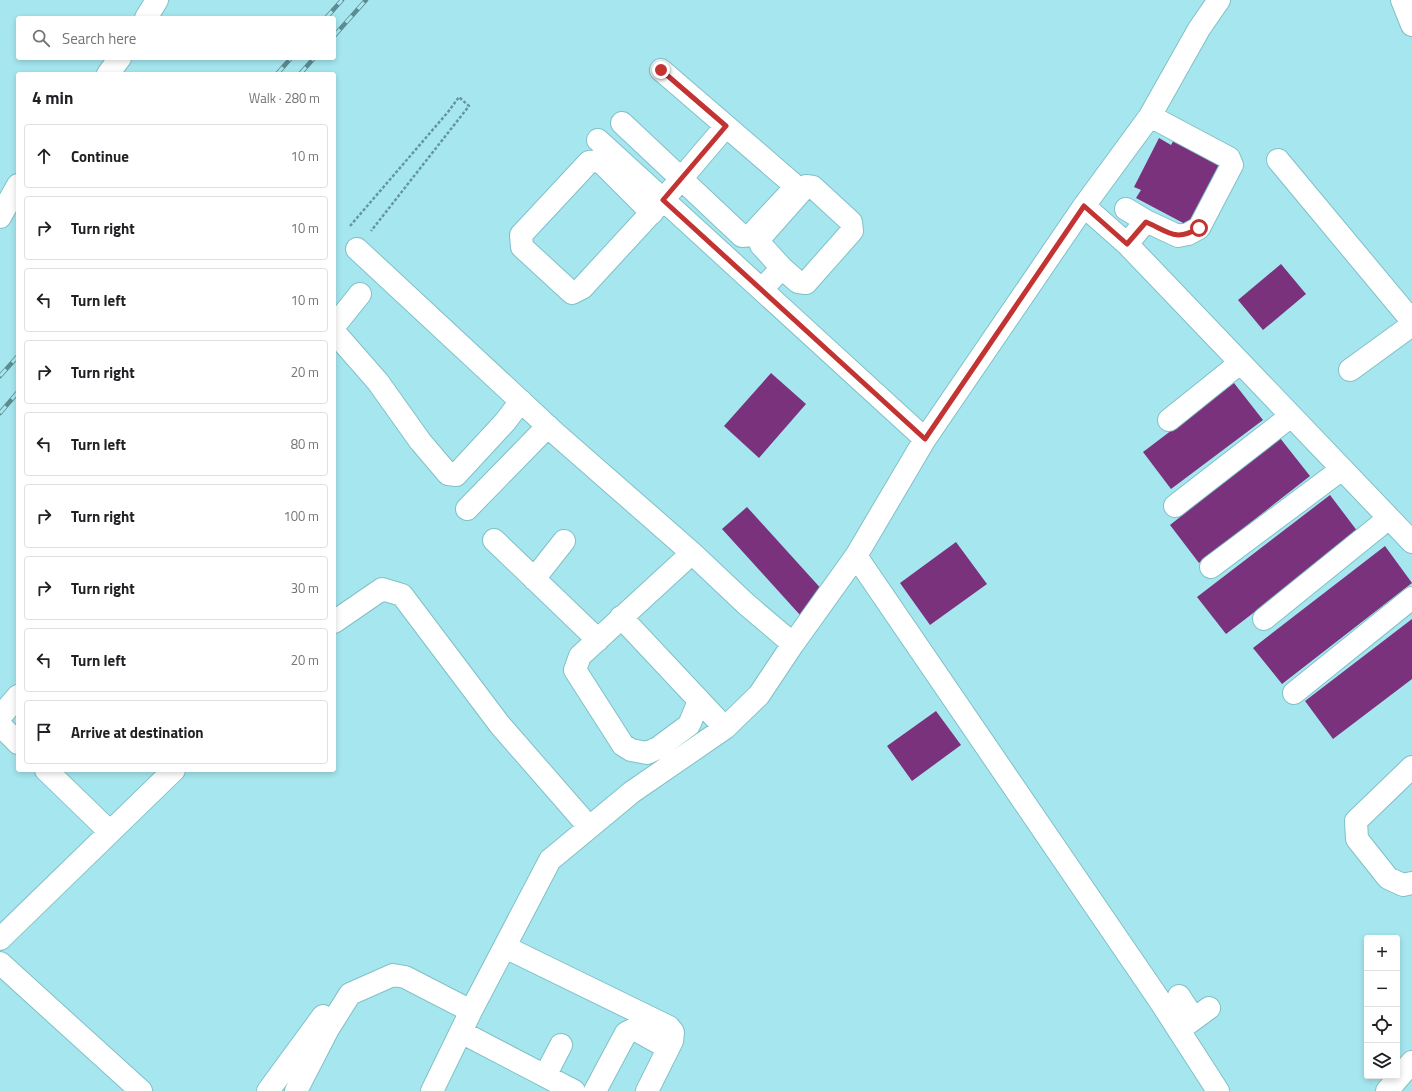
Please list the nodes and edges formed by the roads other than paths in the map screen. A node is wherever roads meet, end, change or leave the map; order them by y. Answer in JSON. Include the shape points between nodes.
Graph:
{"nodes":[{"id":1,"x":157,"y":0,"type":"edge"},
{"id":2,"x":1219,"y":0,"type":"edge"},
{"id":3,"x":1402,"y":0,"type":"edge"},
{"id":4,"x":147,"y":16,"type":"edge"},
{"id":5,"x":1412,"y":24,"type":"edge"},
{"id":6,"x":118,"y":60,"type":"edge"},
{"id":7,"x":661,"y":70,"type":"dead end"},
{"id":8,"x":110,"y":72,"type":"edge"},
{"id":9,"x":1150,"y":116,"type":"junction"},
{"id":10,"x":622,"y":123,"type":"dead end"},
{"id":11,"x":726,"y":126,"type":"junction"},
{"id":12,"x":598,"y":140,"type":"dead end"},
{"id":13,"x":1278,"y":160,"type":"dead end"},
{"id":14,"x":681,"y":179,"type":"junction"},
{"id":15,"x":16,"y":189,"type":"edge"},
{"id":16,"x":658,"y":206,"type":"junction"},
{"id":17,"x":1084,"y":206,"type":"junction"},
{"id":18,"x":1126,"y":209,"type":"dead end"},
{"id":19,"x":0,"y":217,"type":"edge"},
{"id":20,"x":1146,"y":222,"type":"junction"},
{"id":21,"x":1127,"y":244,"type":"junction"},
{"id":22,"x":357,"y":249,"type":"road end"},
{"id":23,"x":782,"y":268,"type":"dead end"},
{"id":24,"x":762,"y":290,"type":"junction"},
{"id":25,"x":360,"y":294,"type":"dead end"},
{"id":26,"x":1412,"y":321,"type":"edge"},
{"id":27,"x":336,"y":324,"type":"edge"},
{"id":28,"x":1412,"y":324,"type":"edge"},
{"id":29,"x":336,"y":334,"type":"edge"},
{"id":30,"x":1240,"y":363,"type":"junction"},
{"id":31,"x":1350,"y":370,"type":"dead end"},
{"id":32,"x":521,"y":401,"type":"junction"},
{"id":33,"x":1291,"y":416,"type":"junction"},
{"id":34,"x":1169,"y":420,"type":"dead end"},
{"id":35,"x":548,"y":426,"type":"junction"},
{"id":36,"x":925,"y":439,"type":"junction"},
{"id":37,"x":1342,"y":469,"type":"junction"},
{"id":38,"x":1175,"y":506,"type":"dead end"},
{"id":39,"x":467,"y":509,"type":"dead end"},
{"id":40,"x":1389,"y":518,"type":"junction"},
{"id":41,"x":494,"y":540,"type":"dead end"},
{"id":42,"x":564,"y":541,"type":"dead end"},
{"id":43,"x":1412,"y":542,"type":"edge"},
{"id":44,"x":692,"y":553,"type":"junction"},
{"id":45,"x":856,"y":556,"type":"junction"},
{"id":46,"x":1211,"y":567,"type":"dead end"},
{"id":47,"x":534,"y":579,"type":"junction"},
{"id":48,"x":1412,"y":598,"type":"edge"},
{"id":49,"x":621,"y":618,"type":"junction"},
{"id":50,"x":1264,"y":619,"type":"dead end"},
{"id":51,"x":336,"y":621,"type":"edge"},
{"id":52,"x":598,"y":640,"type":"junction"},
{"id":53,"x":793,"y":644,"type":"junction"},
{"id":54,"x":1294,"y":693,"type":"dead end"},
{"id":55,"x":16,"y":698,"type":"edge"},
{"id":56,"x":699,"y":701,"type":"junction"},
{"id":57,"x":0,"y":717,"type":"edge"},
{"id":58,"x":0,"y":725,"type":"edge"},
{"id":59,"x":725,"y":728,"type":"junction"},
{"id":60,"x":16,"y":740,"type":"edge"},
{"id":61,"x":1412,"y":767,"type":"edge"},
{"id":62,"x":48,"y":772,"type":"edge"},
{"id":63,"x":172,"y":772,"type":"edge"},
{"id":64,"x":589,"y":826,"type":"junction"},
{"id":65,"x":110,"y":832,"type":"junction"},
{"id":66,"x":1412,"y":883,"type":"edge"},
{"id":67,"x":0,"y":939,"type":"edge"},
{"id":68,"x":505,"y":947,"type":"junction"},
{"id":69,"x":0,"y":962,"type":"edge"},
{"id":70,"x":1135,"y":987,"type":"dead end"},
{"id":71,"x":342,"y":990,"type":"dead end"},
{"id":72,"x":1162,"y":1002,"type":"junction"},
{"id":73,"x":629,"y":1008,"type":"junction"},
{"id":74,"x":471,"y":1010,"type":"junction"},
{"id":75,"x":461,"y":1032,"type":"junction"},
{"id":76,"x":561,"y":1045,"type":"dead end"},
{"id":77,"x":668,"y":1048,"type":"junction"},
{"id":78,"x":1412,"y":1062,"type":"edge"},
{"id":79,"x":545,"y":1076,"type":"junction"},
{"id":80,"x":141,"y":1091,"type":"edge"},
{"id":81,"x":268,"y":1091,"type":"edge"},
{"id":82,"x":296,"y":1091,"type":"edge"},
{"id":83,"x":432,"y":1091,"type":"edge"},
{"id":84,"x":574,"y":1091,"type":"edge"},
{"id":85,"x":586,"y":1091,"type":"edge"},
{"id":86,"x":595,"y":1091,"type":"edge"},
{"id":87,"x":648,"y":1091,"type":"edge"},
{"id":88,"x":1218,"y":1091,"type":"edge"},
{"id":89,"x":1387,"y":1091,"type":"edge"}],
"edges":[{"from":1,"to":4,"type":"street"},
{"from":2,"to":9,"type":"street","via":[[1199,29]]},
{"from":3,"to":5,"type":"street"},
{"from":6,"to":8,"type":"street"},
{"from":7,"to":11,"type":"street"},
{"from":9,"to":17,"type":"street"},
{"from":9,"to":20,"type":"street","via":[[1229,158],[1232,165],[1199,228],[1178,236]]},
{"from":10,"to":14,"type":"street"},
{"from":11,"to":14,"type":"street"},
{"from":11,"to":14,"type":"street","via":[[792,183],[790,193],[751,234],[742,236]]},
{"from":12,"to":16,"type":"street"},
{"from":13,"to":26,"type":"street"},
{"from":14,"to":16,"type":"street"},
{"from":15,"to":19,"type":"street"},
{"from":16,"to":16,"type":"street","via":[[582,288],[572,292],[522,247],[521,235],[589,162],[600,161]]},
{"from":16,"to":24,"type":"street"},
{"from":17,"to":21,"type":"street"},
{"from":17,"to":36,"type":"street"},
{"from":18,"to":20,"type":"street"},
{"from":20,"to":21,"type":"street"},
{"from":21,"to":30,"type":"street"},
{"from":22,"to":32,"type":"street"},
{"from":23,"to":24,"type":"street"},
{"from":24,"to":36,"type":"street"},
{"from":25,"to":27,"type":"street"},
{"from":28,"to":31,"type":"street"},
{"from":29,"to":32,"type":"street","via":[[378,382],[420,441],[448,474],[456,475]]},
{"from":30,"to":33,"type":"street"},
{"from":30,"to":34,"type":"street"},
{"from":32,"to":35,"type":"street"},
{"from":33,"to":37,"type":"street"},
{"from":33,"to":38,"type":"street"},
{"from":35,"to":39,"type":"street"},
{"from":35,"to":44,"type":"street"},
{"from":36,"to":45,"type":"street"},
{"from":37,"to":40,"type":"street"},
{"from":37,"to":46,"type":"street"},
{"from":40,"to":43,"type":"street"},
{"from":40,"to":50,"type":"street"},
{"from":41,"to":47,"type":"street"},
{"from":42,"to":47,"type":"street"},
{"from":44,"to":49,"type":"street"},
{"from":44,"to":53,"type":"street"},
{"from":45,"to":53,"type":"street"},
{"from":45,"to":72,"type":"street"},
{"from":47,"to":52,"type":"street"},
{"from":48,"to":54,"type":"street"},
{"from":49,"to":52,"type":"street"},
{"from":49,"to":56,"type":"street"},
{"from":51,"to":64,"type":"street","via":[[382,589],[402,595],[500,725]]},
{"from":52,"to":56,"type":"street","via":[[580,656],[575,670],[623,745],[631,750],[647,753],[658,748],[689,725]]},
{"from":53,"to":59,"type":"street","via":[[759,695]]},
{"from":55,"to":57,"type":"street"},
{"from":56,"to":59,"type":"street"},
{"from":58,"to":60,"type":"street"},
{"from":59,"to":64,"type":"street","via":[[632,792]]},
{"from":61,"to":66,"type":"street","via":[[1356,821],[1357,839],[1388,878],[1403,885]]},
{"from":62,"to":65,"type":"street"},
{"from":63,"to":65,"type":"street"},
{"from":64,"to":68,"type":"street","via":[[550,860]]},
{"from":65,"to":67,"type":"street"},
{"from":68,"to":73,"type":"street"},
{"from":68,"to":74,"type":"street"},
{"from":69,"to":80,"type":"street"},
{"from":70,"to":72,"type":"street"},
{"from":71,"to":81,"type":"street"},
{"from":72,"to":88,"type":"street","via":[[1187,1022]]},
{"from":73,"to":77,"type":"street","via":[[669,1027],[673,1032]]},
{"from":73,"to":85,"type":"street"},
{"from":74,"to":75,"type":"street"},
{"from":74,"to":82,"type":"street","via":[[405,977],[393,975],[350,994],[328,1029]]},
{"from":75,"to":79,"type":"street"},
{"from":75,"to":83,"type":"street"},
{"from":76,"to":79,"type":"street"},
{"from":77,"to":86,"type":"street","via":[[634,1029],[626,1033]]},
{"from":77,"to":87,"type":"street"},
{"from":78,"to":89,"type":"street"},
{"from":79,"to":84,"type":"street"}]}
